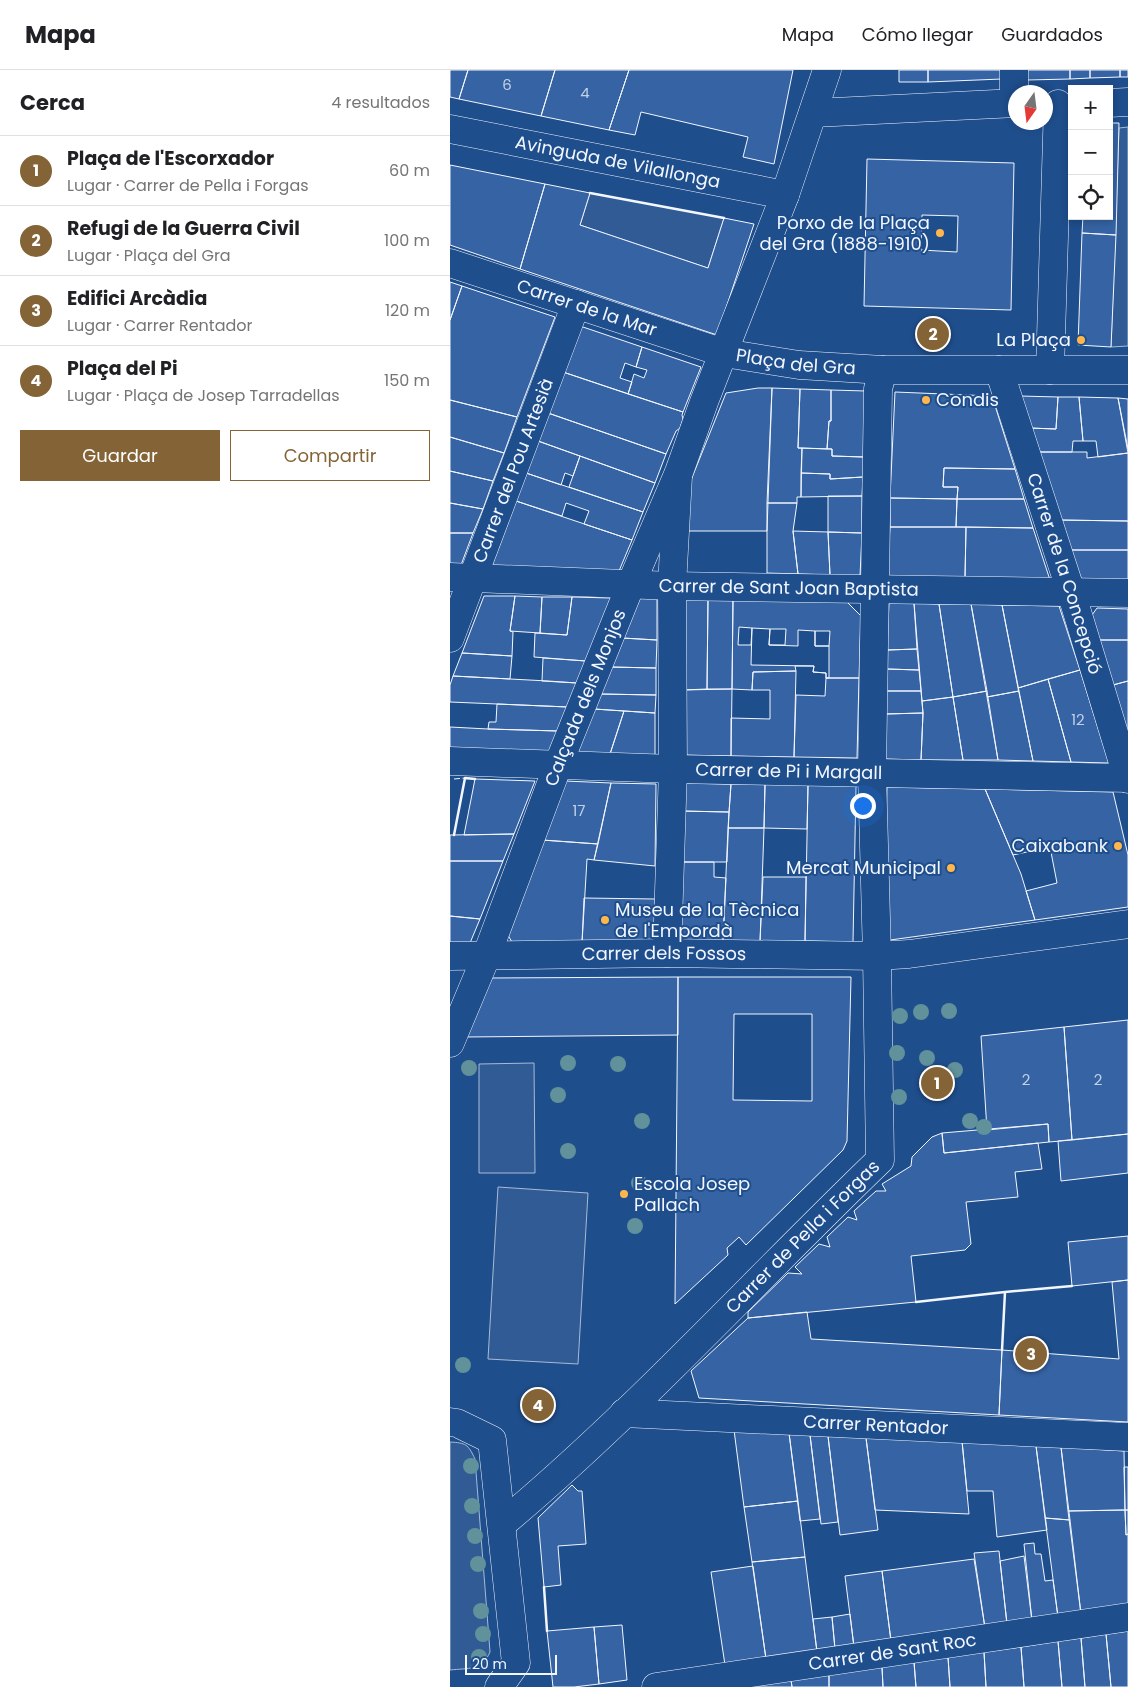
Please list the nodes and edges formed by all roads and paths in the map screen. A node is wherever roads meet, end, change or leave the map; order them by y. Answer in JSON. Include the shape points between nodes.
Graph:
{"nodes":[{"id":1,"x":827,"y":70,"type":"edge"},
{"id":2,"x":1014,"y":70,"type":"edge"},
{"id":3,"x":1014,"y":85,"type":"edge"},
{"id":4,"x":1128,"y":102,"type":"edge"},
{"id":5,"x":1113,"y":103,"type":"edge"},
{"id":6,"x":1008,"y":104,"type":"edge"},
{"id":7,"x":1058,"y":104,"type":"edge"},
{"id":8,"x":814,"y":113,"type":"junction"},
{"id":9,"x":450,"y":129,"type":"edge"},
{"id":10,"x":785,"y":195,"type":"junction"},
{"id":11,"x":450,"y":263,"type":"edge"},
{"id":12,"x":576,"y":304,"type":"junction"},
{"id":13,"x":724,"y":353,"type":"junction"},
{"id":14,"x":883,"y":370,"type":"junction"},
{"id":15,"x":999,"y":370,"type":"junction"},
{"id":16,"x":1050,"y":370,"type":"junction"},
{"id":17,"x":1128,"y":370,"type":"edge"},
{"id":18,"x":678,"y":472,"type":"junction"},
{"id":19,"x":461,"y":577,"type":"edge"},
{"id":20,"x":631,"y":584,"type":"junction"},
{"id":21,"x":672,"y":586,"type":"junction"},
{"id":22,"x":874,"y":588,"type":"junction"},
{"id":23,"x":1071,"y":592,"type":"junction"},
{"id":24,"x":1128,"y":593,"type":"edge"},
{"id":25,"x":450,"y":638,"type":"edge"},
{"id":26,"x":450,"y":762,"type":"edge"},
{"id":27,"x":558,"y":765,"type":"junction"},
{"id":28,"x":673,"y":769,"type":"junction"},
{"id":29,"x":872,"y":772,"type":"junction"},
{"id":30,"x":1128,"y":779,"type":"edge"},
{"id":31,"x":1128,"y":924,"type":"edge"},
{"id":32,"x":667,"y":953,"type":"junction"},
{"id":33,"x":450,"y":956,"type":"edge"},
{"id":34,"x":877,"y":956,"type":"junction"},
{"id":35,"x":486,"y":957,"type":"junction"},
{"id":36,"x":450,"y":1044,"type":"edge"},
{"id":37,"x":624,"y":1413,"type":"junction"},
{"id":38,"x":450,"y":1422,"type":"edge"},
{"id":39,"x":1128,"y":1437,"type":"edge"},
{"id":40,"x":502,"y":1524,"type":"junction"},
{"id":41,"x":1128,"y":1617,"type":"edge"},
{"id":42,"x":499,"y":1687,"type":"edge"},
{"id":43,"x":656,"y":1687,"type":"edge"}],
"edges":[{"from":1,"to":8,"type":"street","name":"Plaça del Gra"},
{"from":2,"to":3,"type":"street"},
{"from":4,"to":5,"type":"street"},
{"from":6,"to":8,"type":"street"},
{"from":7,"to":16,"type":"street"},
{"from":8,"to":10,"type":"street","name":"Plaça del Gra"},
{"from":9,"to":10,"type":"street","name":"Avinguda de Vilallonga"},
{"from":10,"to":13,"type":"street","name":"Plaça del Gra"},
{"from":11,"to":12,"type":"street","name":"Carrer de la Mar"},
{"from":12,"to":13,"type":"street","name":"Carrer de la Mar"},
{"from":12,"to":19,"type":"street","name":"Carrer del Pou Artesià"},
{"from":13,"to":14,"type":"street","name":"Plaça del Gra","via":[[799,364]]},
{"from":13,"to":18,"type":"street","name":"Calçada dels Monjos"},
{"from":14,"to":15,"type":"street","name":"Plaça del Gra"},
{"from":14,"to":22,"type":"street","name":"Carrer de Pella i Forgas","via":[[878,389]]},
{"from":15,"to":16,"type":"street","name":"Plaça del Gra"},
{"from":15,"to":23,"type":"street","name":"Carrer de la Concepció"},
{"from":16,"to":17,"type":"street","name":"Plaça del Gra"},
{"from":18,"to":20,"type":"street","name":"Calçada dels Monjos"},
{"from":18,"to":21,"type":"street"},
{"from":19,"to":20,"type":"street","name":"Carrer de Sant Joan Baptista"},
{"from":19,"to":25,"type":"street","name":"Carrer del Pou Artesià"},
{"from":20,"to":21,"type":"street","name":"Carrer de Sant Joan Baptista"},
{"from":20,"to":27,"type":"street","name":"Calçada dels Monjos"},
{"from":21,"to":22,"type":"street","name":"Carrer de Sant Joan Baptista"},
{"from":21,"to":28,"type":"street"},
{"from":22,"to":23,"type":"street","name":"Carrer de Sant Joan Baptista"},
{"from":22,"to":29,"type":"street","name":"Carrer de Pella i Forgas"},
{"from":23,"to":24,"type":"street","name":"Carrer de Sant Joan Baptista"},
{"from":23,"to":30,"type":"street","name":"Carrer de la Concepció"},
{"from":26,"to":27,"type":"street","name":"Carrer de Pi i Margall"},
{"from":27,"to":28,"type":"street","name":"Carrer de Pi i Margall"},
{"from":27,"to":35,"type":"street","name":"Calçada dels Monjos"},
{"from":28,"to":29,"type":"street","name":"Carrer de Pi i Margall"},
{"from":28,"to":32,"type":"street"},
{"from":29,"to":30,"type":"street","name":"Carrer de Pi i Margall"},
{"from":29,"to":34,"type":"street","name":"Carrer de Pella i Forgas"},
{"from":31,"to":34,"type":"street","name":"Carrer dels Fossos"},
{"from":32,"to":34,"type":"street","name":"Carrer dels Fossos"},
{"from":32,"to":35,"type":"street","name":"Carrer dels Fossos"},
{"from":33,"to":35,"type":"street","name":"Carrer dels Fossos"},
{"from":34,"to":37,"type":"street","name":"Carrer de Pella i Forgas","via":[[880,1160]]},
{"from":35,"to":36,"type":"street","name":"Calçada dels Monjos"},
{"from":37,"to":39,"type":"street","name":"Carrer Rentador"},
{"from":37,"to":40,"type":"street","name":"Carrer de Pella i Forgas"},
{"from":38,"to":40,"type":"street","via":[[492,1440]]},
{"from":40,"to":42,"type":"street","via":[[516,1663]]},
{"from":41,"to":43,"type":"street","name":"Carrer de Sant Roc"}]}
